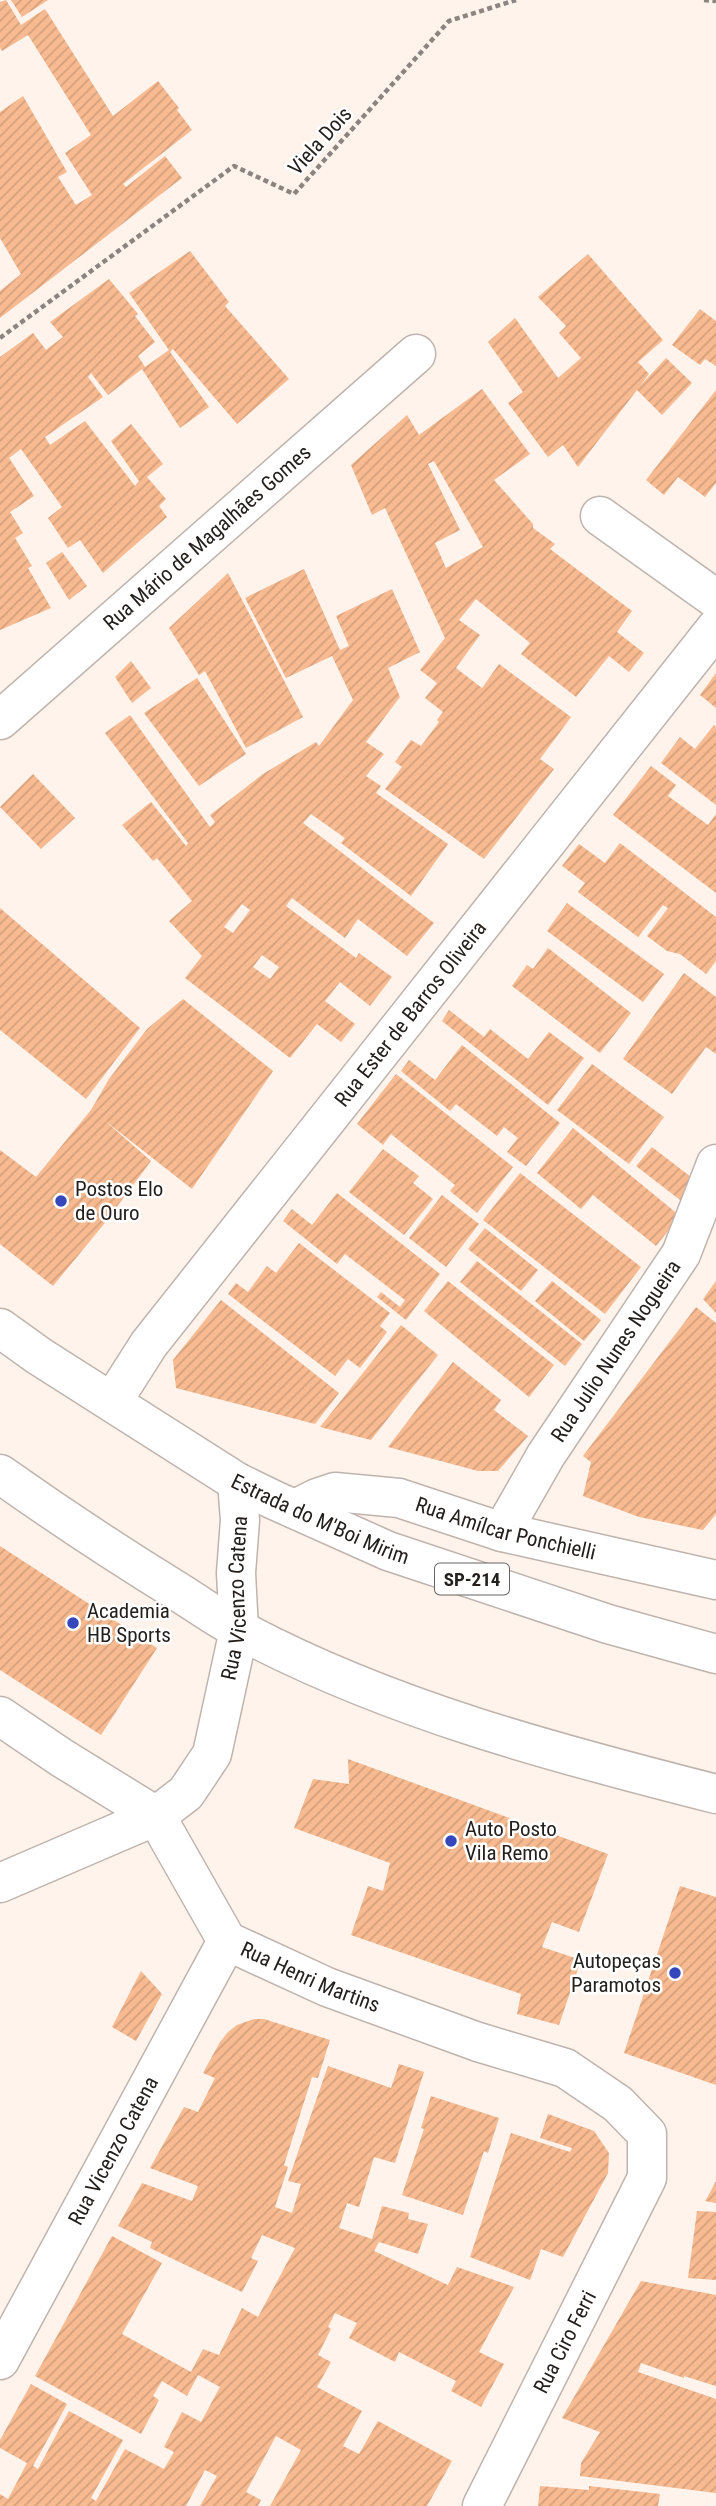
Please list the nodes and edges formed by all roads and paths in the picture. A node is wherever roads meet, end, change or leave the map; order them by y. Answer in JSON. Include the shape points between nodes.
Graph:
{"nodes":[{"id":1,"x":516,"y":0,"type":"edge"},
{"id":2,"x":704,"y":0,"type":"edge"},
{"id":3,"x":716,"y":1,"type":"edge"},
{"id":4,"x":0,"y":338,"type":"edge"},
{"id":5,"x":416,"y":354,"type":"dead end"},
{"id":6,"x":600,"y":516,"type":"dead end"},
{"id":7,"x":716,"y":599,"type":"edge"},
{"id":8,"x":716,"y":628,"type":"edge"},
{"id":9,"x":8,"y":708,"type":"edge"},
{"id":10,"x":716,"y":1164,"type":"edge"},
{"id":11,"x":0,"y":1328,"type":"edge"},
{"id":12,"x":112,"y":1402,"type":"junction"},
{"id":13,"x":0,"y":1474,"type":"edge"},
{"id":14,"x":237,"y":1482,"type":"junction"},
{"id":15,"x":295,"y":1509,"type":"junction"},
{"id":16,"x":502,"y":1532,"type":"junction"},
{"id":17,"x":716,"y":1580,"type":"edge"},
{"id":18,"x":239,"y":1630,"type":"junction"},
{"id":19,"x":716,"y":1654,"type":"edge"},
{"id":20,"x":0,"y":1716,"type":"edge"},
{"id":21,"x":716,"y":1794,"type":"edge"},
{"id":22,"x":156,"y":1816,"type":"junction"},
{"id":23,"x":0,"y":1882,"type":"edge"},
{"id":24,"x":228,"y":1941,"type":"junction"},
{"id":25,"x":647,"y":2178,"type":"joint"},
{"id":26,"x":0,"y":2360,"type":"edge"},
{"id":27,"x":482,"y":2506,"type":"edge"}],
"edges":[{"from":1,"to":4,"type":"path","name":"Viela Dois","via":[[449,21],[294,194],[234,166]]},
{"from":2,"to":3,"type":"path"},
{"from":5,"to":9,"type":"street","name":"Rua Mário de Magalhães Gomes"},
{"from":6,"to":7,"type":"street"},
{"from":8,"to":12,"type":"street","name":"Rua Ester de Barros Oliveira","via":[[156,1335]]},
{"from":10,"to":16,"type":"street","name":"Rua Julio Nunes Nogueira","via":[[681,1254],[546,1455]]},
{"from":11,"to":12,"type":"street","name":"Estrada do M'Boi Mirim","number":"SP-214"},
{"from":12,"to":14,"type":"street","name":"Estrada do M'Boi Mirim","number":"SP-214"},
{"from":13,"to":18,"type":"street","via":[[97,1542]]},
{"from":14,"to":15,"type":"street","name":"Estrada do M'Boi Mirim","number":"SP-214"},
{"from":14,"to":18,"type":"street","name":"Rua Vicenzo Catena"},
{"from":15,"to":16,"type":"street","name":"Rua Amílcar Ponchielli","via":[[335,1492],[399,1498]]},
{"from":15,"to":19,"type":"street","name":"Estrada do M'Boi Mirim","number":"SP-214","via":[[388,1551],[608,1624]]},
{"from":16,"to":17,"type":"street","name":"Rua Amílcar Ponchielli"},
{"from":18,"to":21,"type":"street","via":[[354,1684],[432,1712]]},
{"from":18,"to":22,"type":"street","name":"Rua Vicenzo Catena","via":[[212,1754],[186,1793]]},
{"from":20,"to":22,"type":"street","name":"Rua Henri Martins"},
{"from":22,"to":23,"type":"street","name":"Rua Vicenzo Catena"},
{"from":22,"to":24,"type":"street","name":"Rua Henri Martins"},
{"from":24,"to":25,"type":"street","name":"Rua Henri Martins","via":[[327,1987],[565,2068],[618,2104],[647,2134]]},
{"from":24,"to":26,"type":"street","name":"Rua Vicenzo Catena"},
{"from":25,"to":27,"type":"street","name":"Rua Ciro Ferri"}]}
